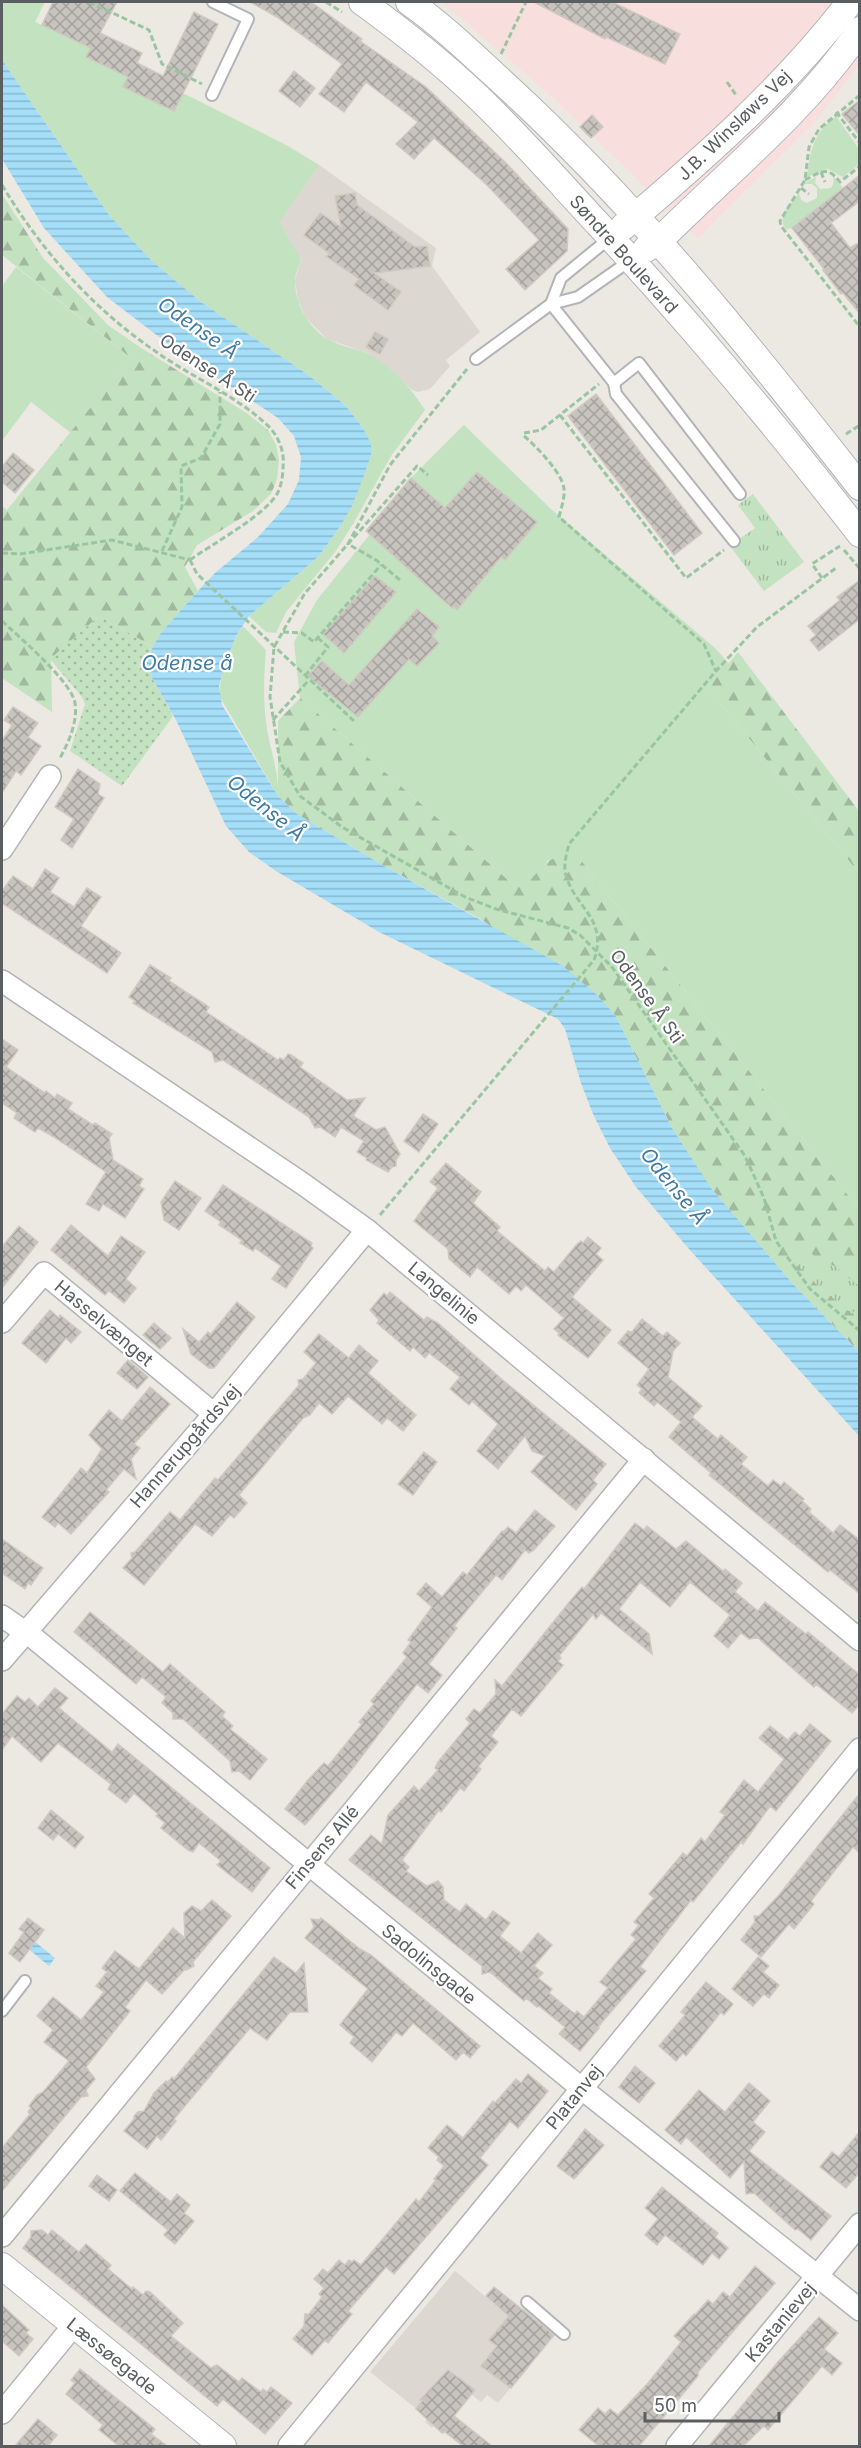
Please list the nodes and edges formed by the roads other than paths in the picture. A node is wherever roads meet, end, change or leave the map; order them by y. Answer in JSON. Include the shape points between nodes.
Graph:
{"nodes":[{"id":1,"x":213,"y":2,"type":"edge"},
{"id":2,"x":362,"y":2,"type":"edge"},
{"id":3,"x":409,"y":2,"type":"edge"},
{"id":4,"x":850,"y":4,"type":"edge"},
{"id":5,"x":860,"y":30,"type":"edge"},
{"id":6,"x":213,"y":92,"type":"road end"},
{"id":7,"x":623,"y":227,"type":"junction"},
{"id":8,"x":645,"y":250,"type":"junction"},
{"id":9,"x":551,"y":304,"type":"junction"},
{"id":10,"x":476,"y":359,"type":"road end"},
{"id":11,"x":611,"y":379,"type":"junction"},
{"id":12,"x":860,"y":487,"type":"edge"},
{"id":13,"x":740,"y":494,"type":"dead end"},
{"id":14,"x":850,"y":540,"type":"edge"},
{"id":15,"x":734,"y":541,"type":"road end"},
{"id":16,"x":50,"y":776,"type":"road end"},
{"id":17,"x":2,"y":849,"type":"edge"},
{"id":18,"x":2,"y":981,"type":"edge"},
{"id":19,"x":367,"y":1230,"type":"junction"},
{"id":20,"x":2,"y":1323,"type":"edge"},
{"id":21,"x":214,"y":1413,"type":"junction"},
{"id":22,"x":644,"y":1459,"type":"junction"},
{"id":23,"x":2,"y":1616,"type":"edge"},
{"id":24,"x":25,"y":1632,"type":"junction"},
{"id":25,"x":860,"y":1640,"type":"edge"},
{"id":26,"x":2,"y":1660,"type":"edge"},
{"id":27,"x":860,"y":1749,"type":"edge"},
{"id":28,"x":307,"y":1864,"type":"junction"},
{"id":29,"x":25,"y":1982,"type":"dead end"},
{"id":30,"x":2,"y":2011,"type":"edge"},
{"id":31,"x":581,"y":2088,"type":"junction"},
{"id":32,"x":860,"y":2224,"type":"edge"},
{"id":33,"x":2,"y":2236,"type":"edge"},
{"id":34,"x":2,"y":2266,"type":"edge"},
{"id":35,"x":816,"y":2278,"type":"junction"},
{"id":36,"x":527,"y":2302,"type":"dead end"},
{"id":37,"x":860,"y":2310,"type":"edge"},
{"id":38,"x":74,"y":2325,"type":"junction"},
{"id":39,"x":564,"y":2334,"type":"dead end"},
{"id":40,"x":2,"y":2413,"type":"edge"},
{"id":41,"x":223,"y":2446,"type":"edge"},
{"id":42,"x":289,"y":2446,"type":"edge"},
{"id":43,"x":677,"y":2446,"type":"edge"}],
"edges":[{"from":1,"to":6,"type":"lane","via":[[248,19]]},
{"from":2,"to":7,"type":"street","via":[[401,30],[520,139],[546,149]]},
{"from":3,"to":7,"type":"street","name":"Søndre Boulevard","via":[[554,130]]},
{"from":4,"to":7,"type":"street","name":"J.B. Winsløws Vej","via":[[750,114]]},
{"from":5,"to":8,"type":"street","name":"J.B. Winsløws Vej","via":[[787,119]]},
{"from":7,"to":8,"type":"street","name":"Søndre Boulevard"},
{"from":7,"to":8,"type":"street","name":"Søndre Boulevard"},
{"from":7,"to":9,"type":"lane","via":[[561,278]]},
{"from":8,"to":9,"type":"lane","via":[[578,297]]},
{"from":8,"to":12,"type":"street","name":"Søndre Boulevard","via":[[726,319]]},
{"from":8,"to":14,"type":"street","name":"Søndre Boulevard","via":[[792,447]]},
{"from":9,"to":10,"type":"lane"},
{"from":9,"to":11,"type":"lane"},
{"from":11,"to":13,"type":"lane","via":[[639,363]]},
{"from":11,"to":15,"type":"lane","via":[[616,394]]},
{"from":16,"to":17,"type":"street"},
{"from":18,"to":19,"type":"street","name":"Langelinie"},
{"from":19,"to":21,"type":"street","name":"Hannerupgårdsvej"},
{"from":19,"to":22,"type":"street","name":"Langelinie"},
{"from":20,"to":21,"type":"street","name":"Hasselvænget","via":[[44,1273]]},
{"from":21,"to":24,"type":"street","name":"Hannerupgårdsvej"},
{"from":22,"to":25,"type":"street","name":"Langelinie"},
{"from":22,"to":28,"type":"street","name":"Finsens Allé"},
{"from":23,"to":24,"type":"street","name":"Sadolinsgade"},
{"from":24,"to":26,"type":"street","name":"Hannerupgårdsvej"},
{"from":24,"to":28,"type":"street","name":"Sadolinsgade"},
{"from":27,"to":31,"type":"street","name":"Platanvej"},
{"from":28,"to":31,"type":"street","name":"Sadolinsgade"},
{"from":28,"to":33,"type":"street","name":"Finsens Allé"},
{"from":29,"to":30,"type":"lane"},
{"from":31,"to":35,"type":"street","name":"Sadolinsgade"},
{"from":31,"to":42,"type":"street","name":"Platanvej"},
{"from":32,"to":35,"type":"street","name":"Kastanievej"},
{"from":34,"to":38,"type":"street","name":"Læssøegade"},
{"from":35,"to":37,"type":"street","name":"Sadolinsgade"},
{"from":35,"to":43,"type":"street","name":"Kastanievej"},
{"from":36,"to":39,"type":"lane"},
{"from":38,"to":40,"type":"street"},
{"from":38,"to":41,"type":"street","name":"Læssøegade"}]}
